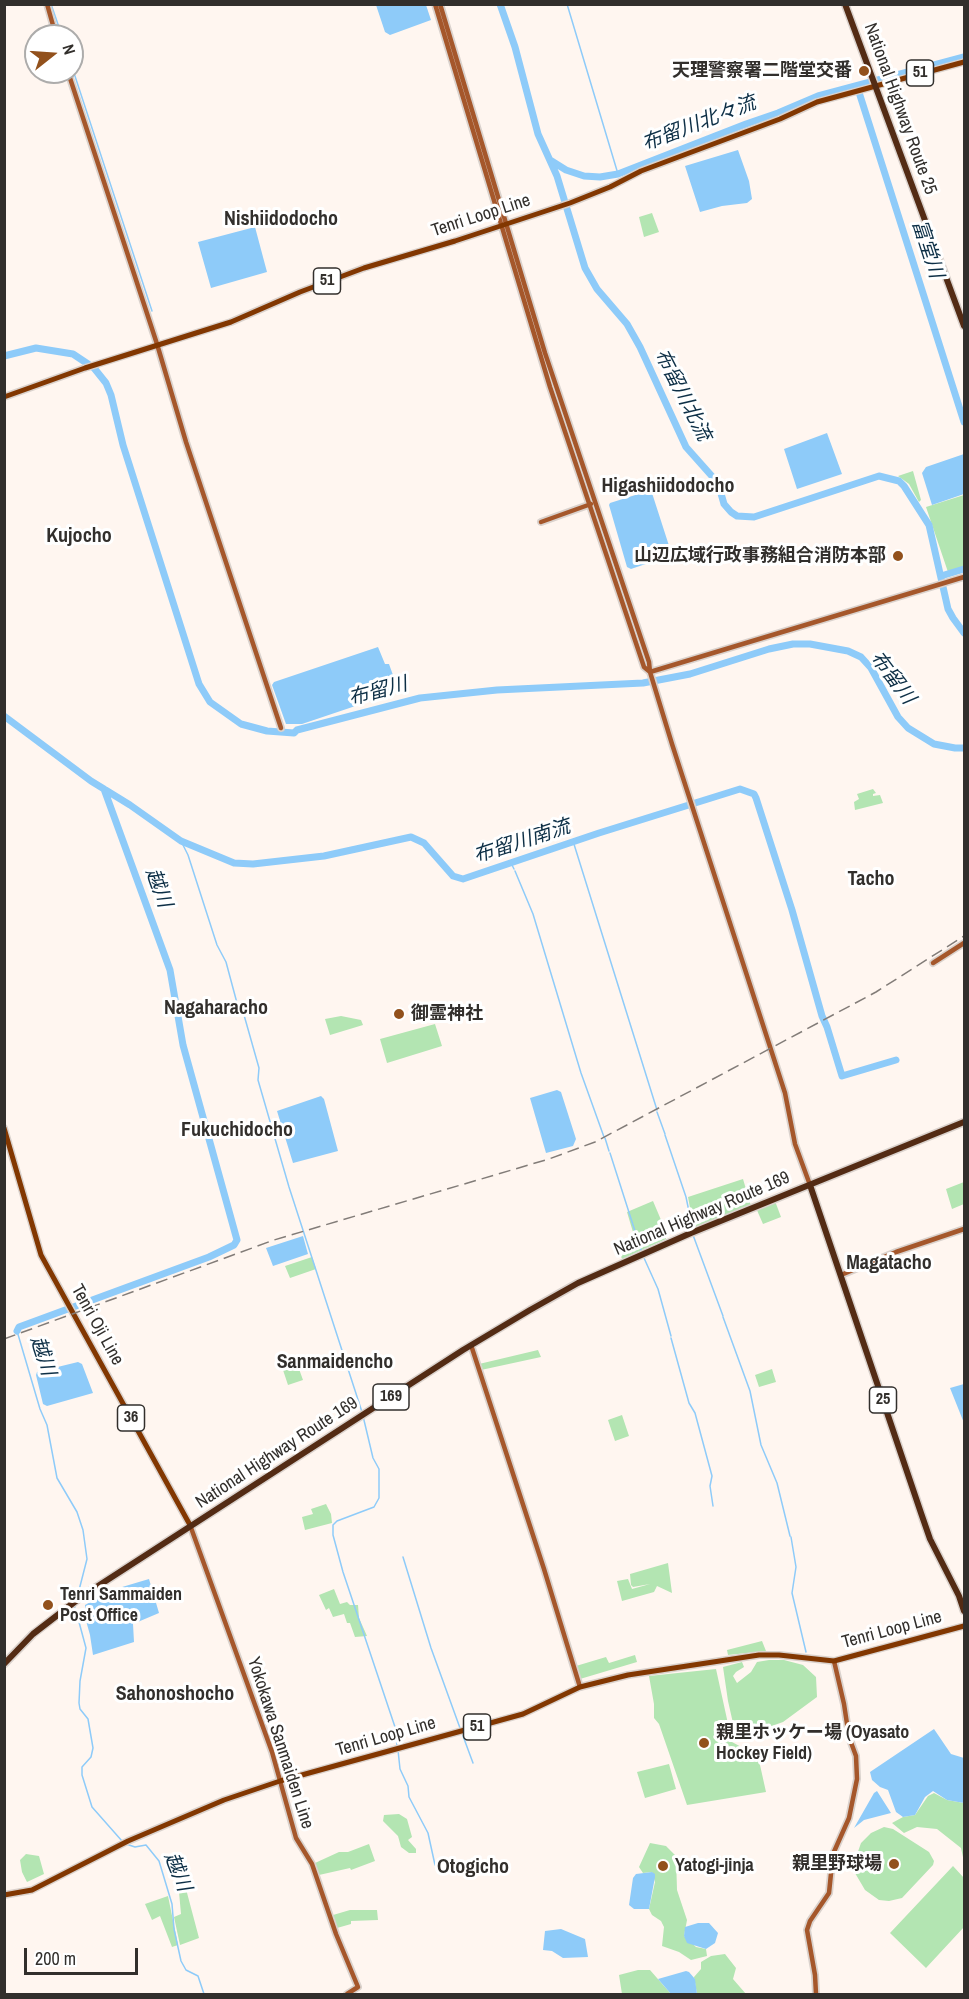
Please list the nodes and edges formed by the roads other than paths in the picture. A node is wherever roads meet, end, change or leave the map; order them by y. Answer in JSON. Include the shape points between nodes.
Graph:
{"nodes":[{"id":1,"x":46,"y":4,"type":"edge"},
{"id":2,"x":435,"y":4,"type":"edge"},
{"id":3,"x":441,"y":4,"type":"edge"},
{"id":4,"x":845,"y":4,"type":"edge"},
{"id":5,"x":52,"y":24,"type":"edge"},
{"id":6,"x":964,"y":62,"type":"edge"},
{"id":7,"x":875,"y":83,"type":"junction"},
{"id":8,"x":72,"y":84,"type":"edge"},
{"id":9,"x":504,"y":225,"type":"junction"},
{"id":10,"x":964,"y":326,"type":"edge"},
{"id":11,"x":157,"y":344,"type":"junction"},
{"id":12,"x":4,"y":397,"type":"edge"},
{"id":13,"x":591,"y":504,"type":"junction"},
{"id":14,"x":541,"y":522,"type":"dead end"},
{"id":15,"x":964,"y":577,"type":"edge"},
{"id":16,"x":650,"y":673,"type":"junction"},
{"id":17,"x":280,"y":728,"type":"dead end"},
{"id":18,"x":964,"y":943,"type":"edge"},
{"id":19,"x":933,"y":963,"type":"dead end"},
{"id":20,"x":964,"y":1122,"type":"edge"},
{"id":21,"x":4,"y":1128,"type":"edge"},
{"id":22,"x":810,"y":1185,"type":"junction"},
{"id":23,"x":964,"y":1229,"type":"edge"},
{"id":24,"x":842,"y":1275,"type":"junction"},
{"id":25,"x":471,"y":1345,"type":"junction"},
{"id":26,"x":190,"y":1525,"type":"junction"},
{"id":27,"x":964,"y":1611,"type":"edge"},
{"id":28,"x":964,"y":1626,"type":"edge"},
{"id":29,"x":834,"y":1661,"type":"junction"},
{"id":30,"x":4,"y":1664,"type":"edge"},
{"id":31,"x":580,"y":1687,"type":"junction"},
{"id":32,"x":280,"y":1781,"type":"junction"},
{"id":33,"x":832,"y":1864,"type":"junction"},
{"id":34,"x":845,"y":1864,"type":"dead end"},
{"id":35,"x":4,"y":1895,"type":"edge"},
{"id":36,"x":347,"y":1995,"type":"edge"},
{"id":37,"x":816,"y":1995,"type":"edge"}],
"edges":[{"from":1,"to":5,"type":"street"},
{"from":2,"to":9,"type":"street"},
{"from":3,"to":9,"type":"street"},
{"from":4,"to":7,"type":"highway","name":"National Highway Route 25"},
{"from":6,"to":7,"type":"main road","name":"Tenri Loop Line","number":"51"},
{"from":7,"to":9,"type":"main road","name":"Tenri Loop Line","number":"51","via":[[817,102],[560,207]]},
{"from":7,"to":10,"type":"highway","name":"National Highway Route 25"},
{"from":8,"to":11,"type":"street"},
{"from":9,"to":11,"type":"main road","name":"Tenri Loop Line","number":"51","via":[[364,268],[231,322]]},
{"from":9,"to":13,"type":"street","via":[[548,379]]},
{"from":9,"to":16,"type":"street"},
{"from":11,"to":12,"type":"main road","name":"Tenri Loop Line","number":"51"},
{"from":11,"to":17,"type":"street"},
{"from":13,"to":14,"type":"street"},
{"from":13,"to":16,"type":"street","via":[[644,667]]},
{"from":15,"to":16,"type":"street"},
{"from":16,"to":22,"type":"street","via":[[771,1048],[795,1144]]},
{"from":18,"to":19,"type":"street"},
{"from":20,"to":22,"type":"highway"},
{"from":21,"to":26,"type":"main road","name":"Tenri Oji Line","number":"36","via":[[37,1245]]},
{"from":22,"to":24,"type":"highway","number":"25"},
{"from":22,"to":25,"type":"highway","name":"National Highway Route 169","number":"169","via":[[578,1283]]},
{"from":23,"to":24,"type":"street"},
{"from":24,"to":27,"type":"highway","number":"25","via":[[930,1539]]},
{"from":25,"to":26,"type":"highway","name":"National Highway Route 169","number":"169"},
{"from":25,"to":31,"type":"street"},
{"from":26,"to":30,"type":"highway","name":"National Highway Route 169","number":"169","via":[[81,1597],[33,1634]]},
{"from":26,"to":32,"type":"street","name":"Yokokawa Sanmaiden Line"},
{"from":28,"to":29,"type":"main road","name":"Tenri Loop Line","number":"51"},
{"from":29,"to":31,"type":"main road","name":"Tenri Loop Line","number":"51","via":[[759,1655],[628,1675]]},
{"from":29,"to":33,"type":"street","via":[[857,1769],[849,1818]]},
{"from":31,"to":32,"type":"main road","name":"Tenri Loop Line","number":"51","via":[[523,1714]]},
{"from":32,"to":35,"type":"main road","name":"Tenri Loop Line","number":"51","via":[[168,1823],[32,1890]]},
{"from":32,"to":36,"type":"street","name":"Yokokawa Sanmaiden Line","via":[[296,1838],[312,1864],[358,1987]]},
{"from":33,"to":34,"type":"street"},
{"from":33,"to":37,"type":"street","via":[[829,1893],[807,1930]]}]}
